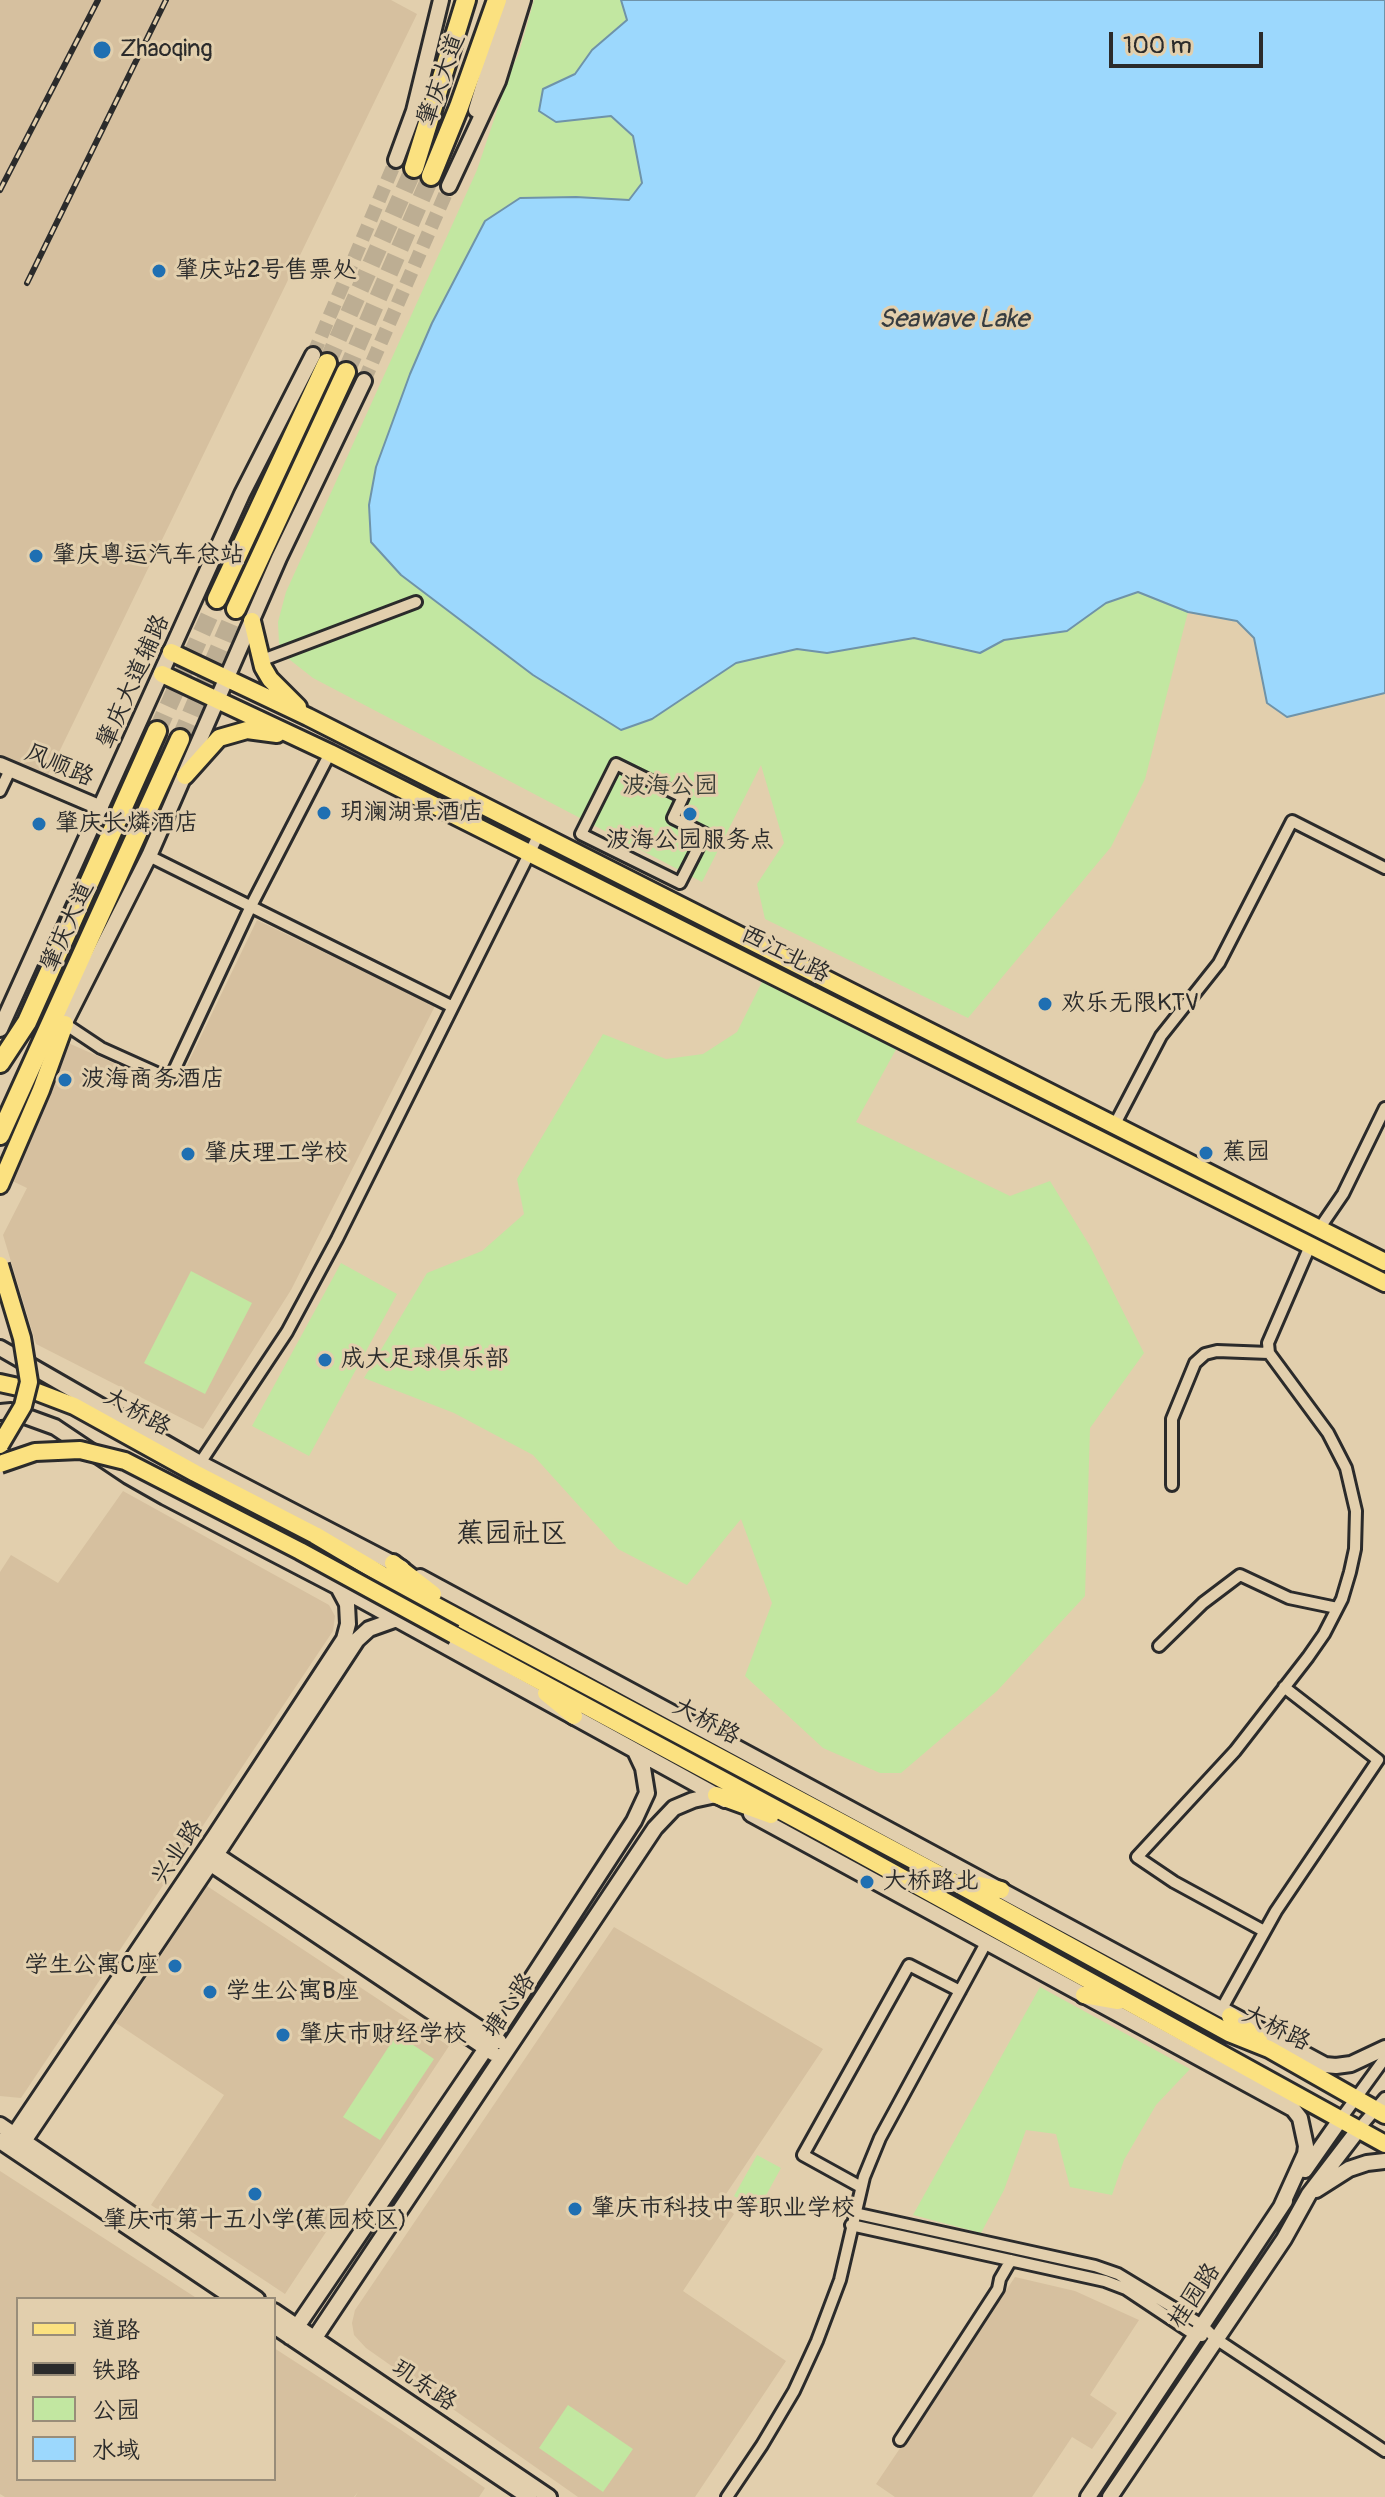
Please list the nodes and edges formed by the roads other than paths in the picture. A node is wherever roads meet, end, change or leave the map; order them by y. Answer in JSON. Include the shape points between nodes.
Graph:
{"nodes":[{"id":1,"x":441,"y":0,"type":"edge"},
{"id":2,"x":466,"y":0,"type":"edge"},
{"id":3,"x":497,"y":0,"type":"edge"},
{"id":4,"x":509,"y":0,"type":"edge"},
{"id":5,"x":523,"y":0,"type":"edge"},
{"id":6,"x":465,"y":149,"type":"junction"},
{"id":7,"x":396,"y":160,"type":"tunnel mouth"},
{"id":8,"x":449,"y":186,"type":"tunnel mouth"},
{"id":9,"x":320,"y":359,"type":"joint"},
{"id":10,"x":346,"y":372,"type":"tunnel mouth"},
{"id":11,"x":364,"y":381,"type":"tunnel mouth"},
{"id":12,"x":217,"y":599,"type":"tunnel mouth"},
{"id":13,"x":416,"y":602,"type":"dead end"},
{"id":14,"x":236,"y":609,"type":"tunnel mouth"},
{"id":15,"x":252,"y":621,"type":"junction"},
{"id":16,"x":171,"y":652,"type":"junction"},
{"id":17,"x":260,"y":661,"type":"junction"},
{"id":18,"x":162,"y":674,"type":"junction"},
{"id":19,"x":228,"y":679,"type":"junction"},
{"id":20,"x":218,"y":700,"type":"junction"},
{"id":21,"x":308,"y":717,"type":"junction"},
{"id":22,"x":157,"y":731,"type":"tunnel mouth"},
{"id":23,"x":299,"y":737,"type":"junction"},
{"id":24,"x":180,"y":739,"type":"tunnel mouth"},
{"id":25,"x":330,"y":753,"type":"junction"},
{"id":26,"x":616,"y":764,"type":"joint"},
{"id":27,"x":5,"y":768,"type":"edge"},
{"id":28,"x":185,"y":776,"type":"junction"},
{"id":29,"x":0,"y":791,"type":"edge"},
{"id":30,"x":101,"y":808,"type":"junction"},
{"id":31,"x":539,"y":834,"type":"junction"},
{"id":32,"x":530,"y":854,"type":"junction"},
{"id":33,"x":149,"y":856,"type":"junction"},
{"id":34,"x":1385,"y":868,"type":"edge"},
{"id":35,"x":251,"y":906,"type":"junction"},
{"id":36,"x":4,"y":1006,"type":"edge"},
{"id":37,"x":451,"y":1006,"type":"junction"},
{"id":38,"x":65,"y":1024,"type":"junction"},
{"id":39,"x":0,"y":1029,"type":"edge"},
{"id":40,"x":0,"y":1063,"type":"edge"},
{"id":41,"x":1039,"y":1086,"type":"junction"},
{"id":42,"x":16,"y":1100,"type":"junction"},
{"id":43,"x":1030,"y":1104,"type":"junction"},
{"id":44,"x":1385,"y":1108,"type":"edge"},
{"id":45,"x":1115,"y":1124,"type":"junction"},
{"id":46,"x":0,"y":1135,"type":"edge"},
{"id":47,"x":0,"y":1185,"type":"edge"},
{"id":48,"x":1319,"y":1229,"type":"junction"},
{"id":49,"x":1310,"y":1246,"type":"junction"},
{"id":50,"x":1385,"y":1262,"type":"edge"},
{"id":51,"x":0,"y":1265,"type":"edge"},
{"id":52,"x":1385,"y":1283,"type":"edge"},
{"id":53,"x":3,"y":1346,"type":"edge"},
{"id":54,"x":1269,"y":1353,"type":"junction"},
{"id":55,"x":0,"y":1383,"type":"edge"},
{"id":56,"x":0,"y":1412,"type":"edge"},
{"id":57,"x":0,"y":1424,"type":"edge"},
{"id":58,"x":55,"y":1427,"type":"junction"},
{"id":59,"x":0,"y":1445,"type":"edge"},
{"id":60,"x":200,"y":1463,"type":"junction"},
{"id":61,"x":0,"y":1464,"type":"edge"},
{"id":62,"x":1172,"y":1485,"type":"dead end"},
{"id":63,"x":393,"y":1563,"type":"junction"},
{"id":64,"x":338,"y":1587,"type":"junction"},
{"id":65,"x":1337,"y":1608,"type":"junction"},
{"id":66,"x":397,"y":1619,"type":"junction"},
{"id":67,"x":495,"y":1635,"type":"junction"},
{"id":68,"x":1159,"y":1646,"type":"dead end"},
{"id":69,"x":513,"y":1667,"type":"junction"},
{"id":70,"x":1284,"y":1687,"type":"junction"},
{"id":71,"x":574,"y":1716,"type":"junction"},
{"id":72,"x":635,"y":1751,"type":"junction"},
{"id":73,"x":716,"y":1795,"type":"junction"},
{"id":74,"x":825,"y":1835,"type":"junction"},
{"id":75,"x":209,"y":1856,"type":"junction"},
{"id":76,"x":939,"y":1874,"type":"junction"},
{"id":77,"x":1001,"y":1890,"type":"junction"},
{"id":78,"x":1264,"y":1931,"type":"junction"},
{"id":79,"x":986,"y":1943,"type":"junction"},
{"id":80,"x":960,"y":1991,"type":"junction"},
{"id":81,"x":1084,"y":1995,"type":"junction"},
{"id":82,"x":1131,"y":2003,"type":"junction"},
{"id":83,"x":1226,"y":2013,"type":"junction"},
{"id":84,"x":489,"y":2043,"type":"junction"},
{"id":85,"x":1385,"y":2048,"type":"edge"},
{"id":86,"x":1269,"y":2049,"type":"junction"},
{"id":87,"x":505,"y":2054,"type":"junction"},
{"id":88,"x":1385,"y":2058,"type":"edge"},
{"id":89,"x":1356,"y":2099,"type":"junction"},
{"id":90,"x":1382,"y":2108,"type":"edge"},
{"id":91,"x":1340,"y":2120,"type":"junction"},
{"id":92,"x":0,"y":2125,"type":"edge"},
{"id":93,"x":1358,"y":2130,"type":"junction"},
{"id":94,"x":13,"y":2139,"type":"edge"},
{"id":95,"x":1385,"y":2144,"type":"edge"},
{"id":96,"x":1385,"y":2161,"type":"edge"},
{"id":97,"x":861,"y":2187,"type":"junction"},
{"id":98,"x":1309,"y":2194,"type":"junction"},
{"id":99,"x":1281,"y":2207,"type":"junction"},
{"id":100,"x":854,"y":2213,"type":"junction"},
{"id":101,"x":851,"y":2225,"type":"junction"},
{"id":102,"x":1011,"y":2260,"type":"junction"},
{"id":103,"x":232,"y":2297,"type":"edge"},
{"id":104,"x":254,"y":2297,"type":"edge"},
{"id":105,"x":276,"y":2313,"type":"edge"},
{"id":106,"x":276,"y":2326,"type":"edge"},
{"id":107,"x":1199,"y":2330,"type":"junction"},
{"id":108,"x":294,"y":2331,"type":"junction"},
{"id":109,"x":1216,"y":2339,"type":"junction"},
{"id":110,"x":311,"y":2343,"type":"junction"},
{"id":111,"x":900,"y":2440,"type":"dead end"},
{"id":112,"x":1385,"y":2451,"type":"edge"},
{"id":113,"x":529,"y":2497,"type":"edge"},
{"id":114,"x":549,"y":2497,"type":"edge"},
{"id":115,"x":727,"y":2497,"type":"edge"},
{"id":116,"x":1088,"y":2497,"type":"edge"},
{"id":117,"x":1110,"y":2497,"type":"edge"}],
"edges":[{"from":1,"to":7,"type":"street","via":[[414,111]]},
{"from":2,"to":3,"type":"highway","name":"肇庆大道","via":[[423,172]]},
{"from":4,"to":6,"type":"street"},
{"from":5,"to":6,"type":"street","via":[[498,81]]},
{"from":6,"to":8,"type":"street"},
{"from":9,"to":12,"type":"highway"},
{"from":9,"to":16,"type":"street","name":"肇庆大道辅路","via":[[242,494]]},
{"from":10,"to":14,"type":"highway"},
{"from":11,"to":15,"type":"street"},
{"from":13,"to":17,"type":"street"},
{"from":15,"to":17,"type":"main road"},
{"from":15,"to":19,"type":"street"},
{"from":16,"to":18,"type":"street","name":"肇庆大道辅路"},
{"from":16,"to":19,"type":"main road","name":"西江北路"},
{"from":17,"to":21,"type":"main road","via":[[270,679]]},
{"from":18,"to":20,"type":"main road","name":"西江北路"},
{"from":18,"to":30,"type":"street","name":"肇庆大道辅路"},
{"from":19,"to":20,"type":"street"},
{"from":19,"to":21,"type":"main road","name":"西江北路"},
{"from":20,"to":23,"type":"main road","name":"西江北路"},
{"from":20,"to":28,"type":"street"},
{"from":21,"to":23,"type":"main road"},
{"from":21,"to":31,"type":"main road","name":"西江北路"},
{"from":22,"to":40,"type":"highway","name":"肇庆大道","via":[[27,1022]]},
{"from":23,"to":25,"type":"main road","name":"西江北路"},
{"from":23,"to":28,"type":"main road","via":[[232,733],[219,738]]},
{"from":24,"to":42,"type":"highway","name":"肇庆大道"},
{"from":25,"to":32,"type":"main road","name":"西江北路"},
{"from":25,"to":35,"type":"street"},
{"from":26,"to":26,"type":"street","via":[[683,797],[673,818],[705,834],[680,883],[581,834]]},
{"from":27,"to":29,"type":"street"},
{"from":27,"to":30,"type":"street","name":"风顺路"},
{"from":28,"to":33,"type":"street"},
{"from":30,"to":36,"type":"street","name":"肇庆大道辅路"},
{"from":31,"to":32,"type":"street"},
{"from":31,"to":41,"type":"main road","name":"西江北路"},
{"from":32,"to":37,"type":"street"},
{"from":32,"to":43,"type":"main road","name":"西江北路"},
{"from":33,"to":35,"type":"street"},
{"from":33,"to":38,"type":"street"},
{"from":34,"to":45,"type":"street","via":[[1292,821],[1219,963],[1161,1036]]},
{"from":35,"to":37,"type":"street"},
{"from":35,"to":38,"type":"street","via":[[170,1079],[101,1048]]},
{"from":36,"to":39,"type":"street","name":"肇庆大道辅路"},
{"from":37,"to":60,"type":"street","via":[[287,1332]]},
{"from":38,"to":42,"type":"street"},
{"from":38,"to":47,"type":"main road"},
{"from":41,"to":43,"type":"main road"},
{"from":41,"to":45,"type":"main road","name":"西江北路"},
{"from":42,"to":46,"type":"highway","name":"肇庆大道"},
{"from":43,"to":49,"type":"main road","name":"西江北路"},
{"from":44,"to":48,"type":"street","via":[[1343,1194]]},
{"from":45,"to":48,"type":"main road","name":"西江北路"},
{"from":48,"to":50,"type":"main road","name":"西江北路"},
{"from":49,"to":52,"type":"main road","name":"西江北路"},
{"from":49,"to":54,"type":"street","via":[[1268,1343]]},
{"from":51,"to":59,"type":"main road","bridge":true,"via":[[29,1382],[23,1406]]},
{"from":53,"to":60,"type":"street"},
{"from":54,"to":62,"type":"street","via":[[1217,1351],[1195,1363],[1172,1419]]},
{"from":54,"to":65,"type":"street","via":[[1328,1433],[1346,1468],[1356,1511],[1355,1549]]},
{"from":55,"to":67,"type":"main road","name":"大桥路","via":[[74,1406]]},
{"from":56,"to":58,"type":"street"},
{"from":57,"to":58,"type":"street"},
{"from":58,"to":64,"type":"street","via":[[165,1497]]},
{"from":60,"to":63,"type":"street"},
{"from":61,"to":69,"type":"main road","name":"大桥路","bridge":true,"via":[[35,1452],[80,1450],[125,1461]]},
{"from":63,"to":67,"type":"main road"},
{"from":63,"to":77,"type":"street"},
{"from":64,"to":66,"type":"street"},
{"from":64,"to":75,"type":"street","name":"兴业路","via":[[347,1604],[344,1639]]},
{"from":65,"to":68,"type":"street","via":[[1289,1598],[1240,1575]]},
{"from":65,"to":70,"type":"street"},
{"from":66,"to":71,"type":"street"},
{"from":66,"to":75,"type":"street","name":"兴业路","via":[[369,1629],[357,1640]]},
{"from":67,"to":76,"type":"main road","name":"大桥路"},
{"from":69,"to":71,"type":"main road"},
{"from":69,"to":74,"type":"main road","name":"大桥路"},
{"from":70,"to":78,"type":"street","via":[[1378,1760]]},
{"from":70,"to":78,"type":"street","via":[[1235,1751],[1137,1857]]},
{"from":71,"to":72,"type":"street"},
{"from":72,"to":73,"type":"street"},
{"from":72,"to":84,"type":"street","name":"塘心路","via":[[647,1793],[643,1805]]},
{"from":73,"to":74,"type":"main road"},
{"from":73,"to":79,"type":"street"},
{"from":73,"to":87,"type":"street","name":"塘心路","via":[[674,1808],[655,1828]]},
{"from":74,"to":82,"type":"main road","name":"大桥路"},
{"from":75,"to":84,"type":"street"},
{"from":75,"to":94,"type":"street","name":"兴业路"},
{"from":76,"to":77,"type":"main road"},
{"from":76,"to":86,"type":"main road","name":"大桥路","via":[[1229,2033]]},
{"from":77,"to":83,"type":"street"},
{"from":78,"to":83,"type":"street"},
{"from":79,"to":80,"type":"street"},
{"from":79,"to":81,"type":"street"},
{"from":80,"to":97,"type":"street","via":[[880,2138]]},
{"from":80,"to":97,"type":"street","via":[[909,1965],[803,2155]]},
{"from":81,"to":82,"type":"main road"},
{"from":81,"to":99,"type":"street","via":[[1293,2109],[1306,2146]]},
{"from":82,"to":91,"type":"main road","name":"大桥路"},
{"from":83,"to":85,"type":"street","via":[[1325,2065],[1351,2064]]},
{"from":83,"to":86,"type":"main road"},
{"from":84,"to":87,"type":"street"},
{"from":84,"to":108,"type":"street","name":"塘心路"},
{"from":86,"to":89,"type":"main road","name":"大桥路"},
{"from":87,"to":110,"type":"street","name":"塘心路"},
{"from":88,"to":89,"type":"street"},
{"from":89,"to":90,"type":"main road","name":"大桥路"},
{"from":89,"to":91,"type":"street"},
{"from":90,"to":93,"type":"street"},
{"from":91,"to":93,"type":"main road","name":"大桥路"},
{"from":91,"to":99,"type":"street","name":"桂园路"},
{"from":92,"to":94,"type":"street"},
{"from":93,"to":95,"type":"main road","name":"大桥路"},
{"from":93,"to":98,"type":"street","name":"桂园路"},
{"from":94,"to":103,"type":"street"},
{"from":94,"to":104,"type":"street"},
{"from":96,"to":98,"type":"street","via":[[1349,2169]]},
{"from":97,"to":100,"type":"street"},
{"from":98,"to":109,"type":"street","name":"桂园路"},
{"from":99,"to":107,"type":"street","name":"桂园路"},
{"from":100,"to":101,"type":"street"},
{"from":100,"to":107,"type":"street","via":[[1106,2269]]},
{"from":101,"to":102,"type":"street"},
{"from":101,"to":115,"type":"street","via":[[840,2280],[817,2341],[794,2391]]},
{"from":102,"to":107,"type":"street","via":[[1115,2284]]},
{"from":102,"to":111,"type":"street","via":[[998,2289]]},
{"from":105,"to":108,"type":"street","name":"玑东路"},
{"from":106,"to":108,"type":"street","name":"玑东路"},
{"from":107,"to":109,"type":"street"},
{"from":107,"to":116,"type":"street","name":"桂园路"},
{"from":108,"to":110,"type":"street","name":"玑东路"},
{"from":109,"to":112,"type":"street"},
{"from":109,"to":117,"type":"street","name":"桂园路"},
{"from":110,"to":113,"type":"street","name":"玑东路"},
{"from":110,"to":114,"type":"street","name":"玑东路"}]}
